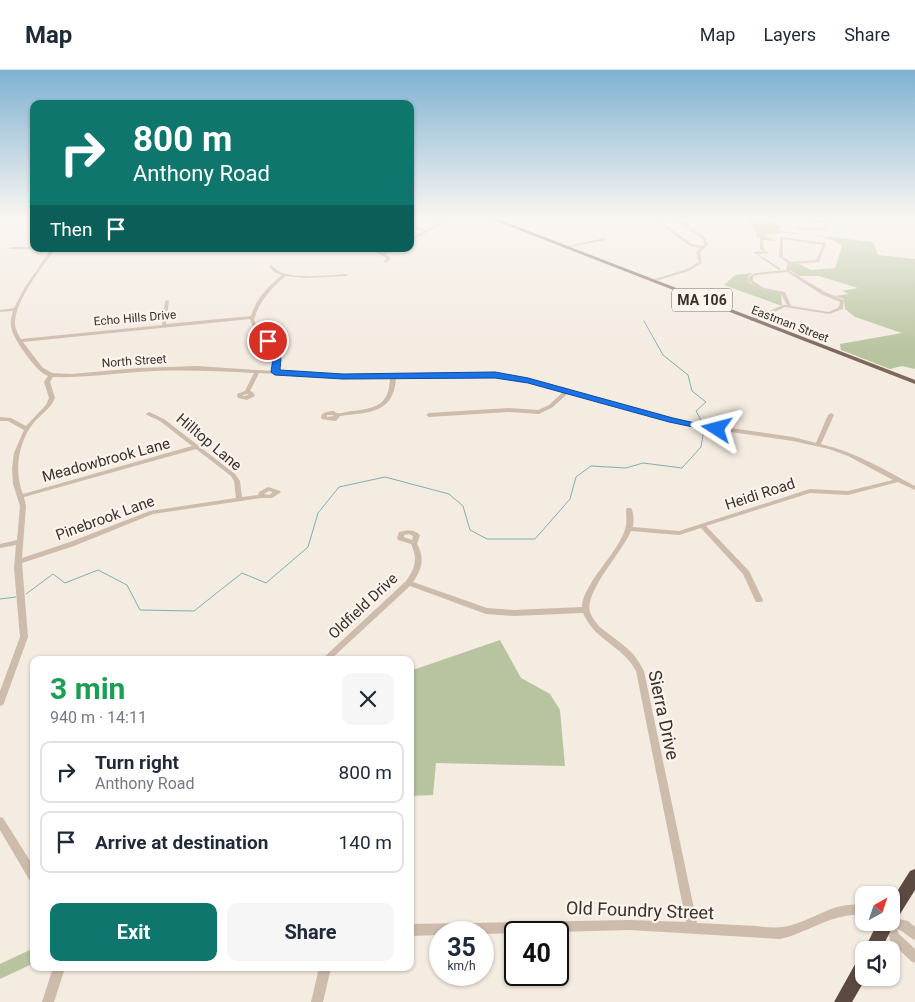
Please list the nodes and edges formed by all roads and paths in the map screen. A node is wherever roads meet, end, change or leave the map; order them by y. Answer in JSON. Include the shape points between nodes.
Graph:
{"nodes":[{"id":1,"x":46,"y":261,"type":"edge"},
{"id":2,"x":602,"y":261,"type":"edge"},
{"id":3,"x":701,"y":261,"type":"edge"},
{"id":4,"x":811,"y":261,"type":"edge"},
{"id":5,"x":790,"y":263,"type":"joint"},
{"id":6,"x":271,"y":266,"type":"dead end"},
{"id":7,"x":788,"y":271,"type":"junction"},
{"id":8,"x":285,"y":275,"type":"junction"},
{"id":9,"x":346,"y":275,"type":"dead end"},
{"id":10,"x":655,"y":282,"type":"junction"},
{"id":11,"x":167,"y":300,"type":"dead end"},
{"id":12,"x":789,"y":306,"type":"junction"},
{"id":13,"x":15,"y":309,"type":"junction"},
{"id":14,"x":0,"y":311,"type":"edge"},
{"id":15,"x":252,"y":317,"type":"junction"},
{"id":16,"x":754,"y":320,"type":"junction"},
{"id":17,"x":164,"y":326,"type":"junction"},
{"id":18,"x":20,"y":341,"type":"junction"},
{"id":19,"x":257,"y":371,"type":"junction"},
{"id":20,"x":275,"y":372,"type":"junction"},
{"id":21,"x":51,"y":375,"type":"junction"},
{"id":22,"x":393,"y":376,"type":"junction"},
{"id":23,"x":915,"y":382,"type":"edge"},
{"id":24,"x":567,"y":391,"type":"junction"},
{"id":25,"x":247,"y":392,"type":"dead end"},
{"id":26,"x":149,"y":414,"type":"dead end"},
{"id":27,"x":336,"y":415,"type":"dead end"},
{"id":28,"x":429,"y":415,"type":"dead end"},
{"id":29,"x":831,"y":416,"type":"dead end"},
{"id":30,"x":0,"y":419,"type":"edge"},
{"id":31,"x":27,"y":429,"type":"junction"},
{"id":32,"x":818,"y":445,"type":"junction"},
{"id":33,"x":197,"y":447,"type":"junction"},
{"id":34,"x":899,"y":480,"type":"junction"},
{"id":35,"x":915,"y":488,"type":"edge"},
{"id":36,"x":22,"y":496,"type":"junction"},
{"id":37,"x":261,"y":496,"type":"dead end"},
{"id":38,"x":238,"y":500,"type":"junction"},
{"id":39,"x":629,"y":509,"type":"dead end"},
{"id":40,"x":703,"y":526,"type":"junction"},
{"id":41,"x":629,"y":529,"type":"junction"},
{"id":42,"x":20,"y":542,"type":"junction"},
{"id":43,"x":413,"y":542,"type":"dead end"},
{"id":44,"x":0,"y":546,"type":"edge"},
{"id":45,"x":18,"y":562,"type":"junction"},
{"id":46,"x":409,"y":583,"type":"junction"},
{"id":47,"x":759,"y":600,"type":"dead end"},
{"id":48,"x":586,"y":610,"type":"junction"},
{"id":49,"x":329,"y":656,"type":"edge"},
{"id":50,"x":0,"y":702,"type":"edge"},
{"id":51,"x":0,"y":821,"type":"edge"},
{"id":52,"x":30,"y":870,"type":"edge"},
{"id":53,"x":915,"y":876,"type":"edge"},
{"id":54,"x":900,"y":901,"type":"edge"},
{"id":55,"x":855,"y":909,"type":"edge"},
{"id":56,"x":900,"y":923,"type":"edge"},
{"id":57,"x":693,"y":928,"type":"junction"},
{"id":58,"x":414,"y":930,"type":"edge"},
{"id":59,"x":892,"y":931,"type":"edge"},
{"id":60,"x":915,"y":934,"type":"edge"},
{"id":61,"x":914,"y":954,"type":"edge"},
{"id":62,"x":58,"y":971,"type":"edge"},
{"id":63,"x":324,"y":971,"type":"edge"},
{"id":64,"x":855,"y":980,"type":"edge"},
{"id":65,"x":48,"y":1002,"type":"edge"},
{"id":66,"x":317,"y":1002,"type":"edge"},
{"id":67,"x":843,"y":1002,"type":"edge"}],
"edges":[{"from":1,"to":13,"type":"street"},
{"from":2,"to":10,"type":"main road","name":"Eastman Street","number":"MA 106"},
{"from":3,"to":10,"type":"street"},
{"from":4,"to":5,"type":"street"},
{"from":5,"to":7,"type":"street"},
{"from":6,"to":8,"type":"street","via":[[273,271]]},
{"from":7,"to":12,"type":"street","via":[[755,274],[751,281],[764,289],[783,293]]},
{"from":7,"to":12,"type":"street","via":[[839,299],[842,304],[840,309],[829,312]]},
{"from":8,"to":9,"type":"street"},
{"from":8,"to":15,"type":"street","via":[[270,287]]},
{"from":10,"to":16,"type":"main road","name":"Eastman Street","number":"MA 106"},
{"from":11,"to":17,"type":"street"},
{"from":12,"to":16,"type":"street"},
{"from":13,"to":14,"type":"street"},
{"from":13,"to":18,"type":"street","via":[[13,327]]},
{"from":15,"to":17,"type":"street","name":"Echo Hills Drive"},
{"from":15,"to":20,"type":"street","via":[[254,328],[278,352]]},
{"from":16,"to":23,"type":"main road","name":"Eastman Street","number":"MA 106"},
{"from":17,"to":18,"type":"street","name":"Echo Hills Drive"},
{"from":18,"to":21,"type":"street","via":[[40,370]]},
{"from":19,"to":20,"type":"street","name":"North Street"},
{"from":19,"to":21,"type":"street","name":"North Street","via":[[158,369]]},
{"from":19,"to":25,"type":"street"},
{"from":20,"to":22,"type":"street","name":"North Street"},
{"from":21,"to":31,"type":"street","via":[[47,382],[51,402]]},
{"from":22,"to":24,"type":"street","name":"North Street","via":[[495,375]]},
{"from":22,"to":27,"type":"street","via":[[392,392],[386,402],[371,410]]},
{"from":24,"to":28,"type":"street","via":[[539,412],[499,410]]},
{"from":24,"to":32,"type":"street","name":"North Street","via":[[691,425]]},
{"from":26,"to":33,"type":"street","name":"Hilltop Lane"},
{"from":29,"to":32,"type":"street"},
{"from":30,"to":31,"type":"street","via":[[9,419]]},
{"from":31,"to":36,"type":"street","via":[[22,437],[15,482]]},
{"from":32,"to":34,"type":"street","name":"North Street","via":[[850,455]]},
{"from":33,"to":36,"type":"street","name":"Meadowbrook Lane"},
{"from":33,"to":38,"type":"street","name":"Hilltop Lane","via":[[233,475]]},
{"from":34,"to":35,"type":"street","name":"North Street"},
{"from":34,"to":40,"type":"street","name":"Heidi Road","via":[[848,493],[810,490]]},
{"from":36,"to":42,"type":"street"},
{"from":37,"to":38,"type":"street","name":"Pinebrook Lane"},
{"from":38,"to":45,"type":"street","name":"Pinebrook Lane","via":[[142,514],[72,544]]},
{"from":39,"to":41,"type":"street"},
{"from":40,"to":41,"type":"street","name":"Heidi Road","via":[[668,533]]},
{"from":40,"to":47,"type":"street","via":[[746,573]]},
{"from":41,"to":48,"type":"street","via":[[588,595]]},
{"from":42,"to":44,"type":"street"},
{"from":42,"to":45,"type":"street"},
{"from":43,"to":46,"type":"street","name":"Oldfield Drive","via":[[420,560]]},
{"from":45,"to":50,"type":"street","via":[[24,637]]},
{"from":46,"to":48,"type":"street","via":[[486,611]]},
{"from":46,"to":49,"type":"street","name":"Oldfield Drive"},
{"from":48,"to":57,"type":"street","name":"Sierra Drive","via":[[593,624],[628,652],[640,671]]},
{"from":51,"to":52,"type":"street"},
{"from":53,"to":54,"type":"highway"},
{"from":55,"to":57,"type":"street","name":"Old Foundry Street","via":[[847,909],[797,930],[780,933]]},
{"from":56,"to":60,"type":"street"},
{"from":57,"to":58,"type":"street","name":"Old Foundry Street","via":[[601,925]]},
{"from":59,"to":61,"type":"street","via":[[895,938]]},
{"from":62,"to":65,"type":"street"},
{"from":63,"to":66,"type":"street"},
{"from":64,"to":67,"type":"highway"}]}
